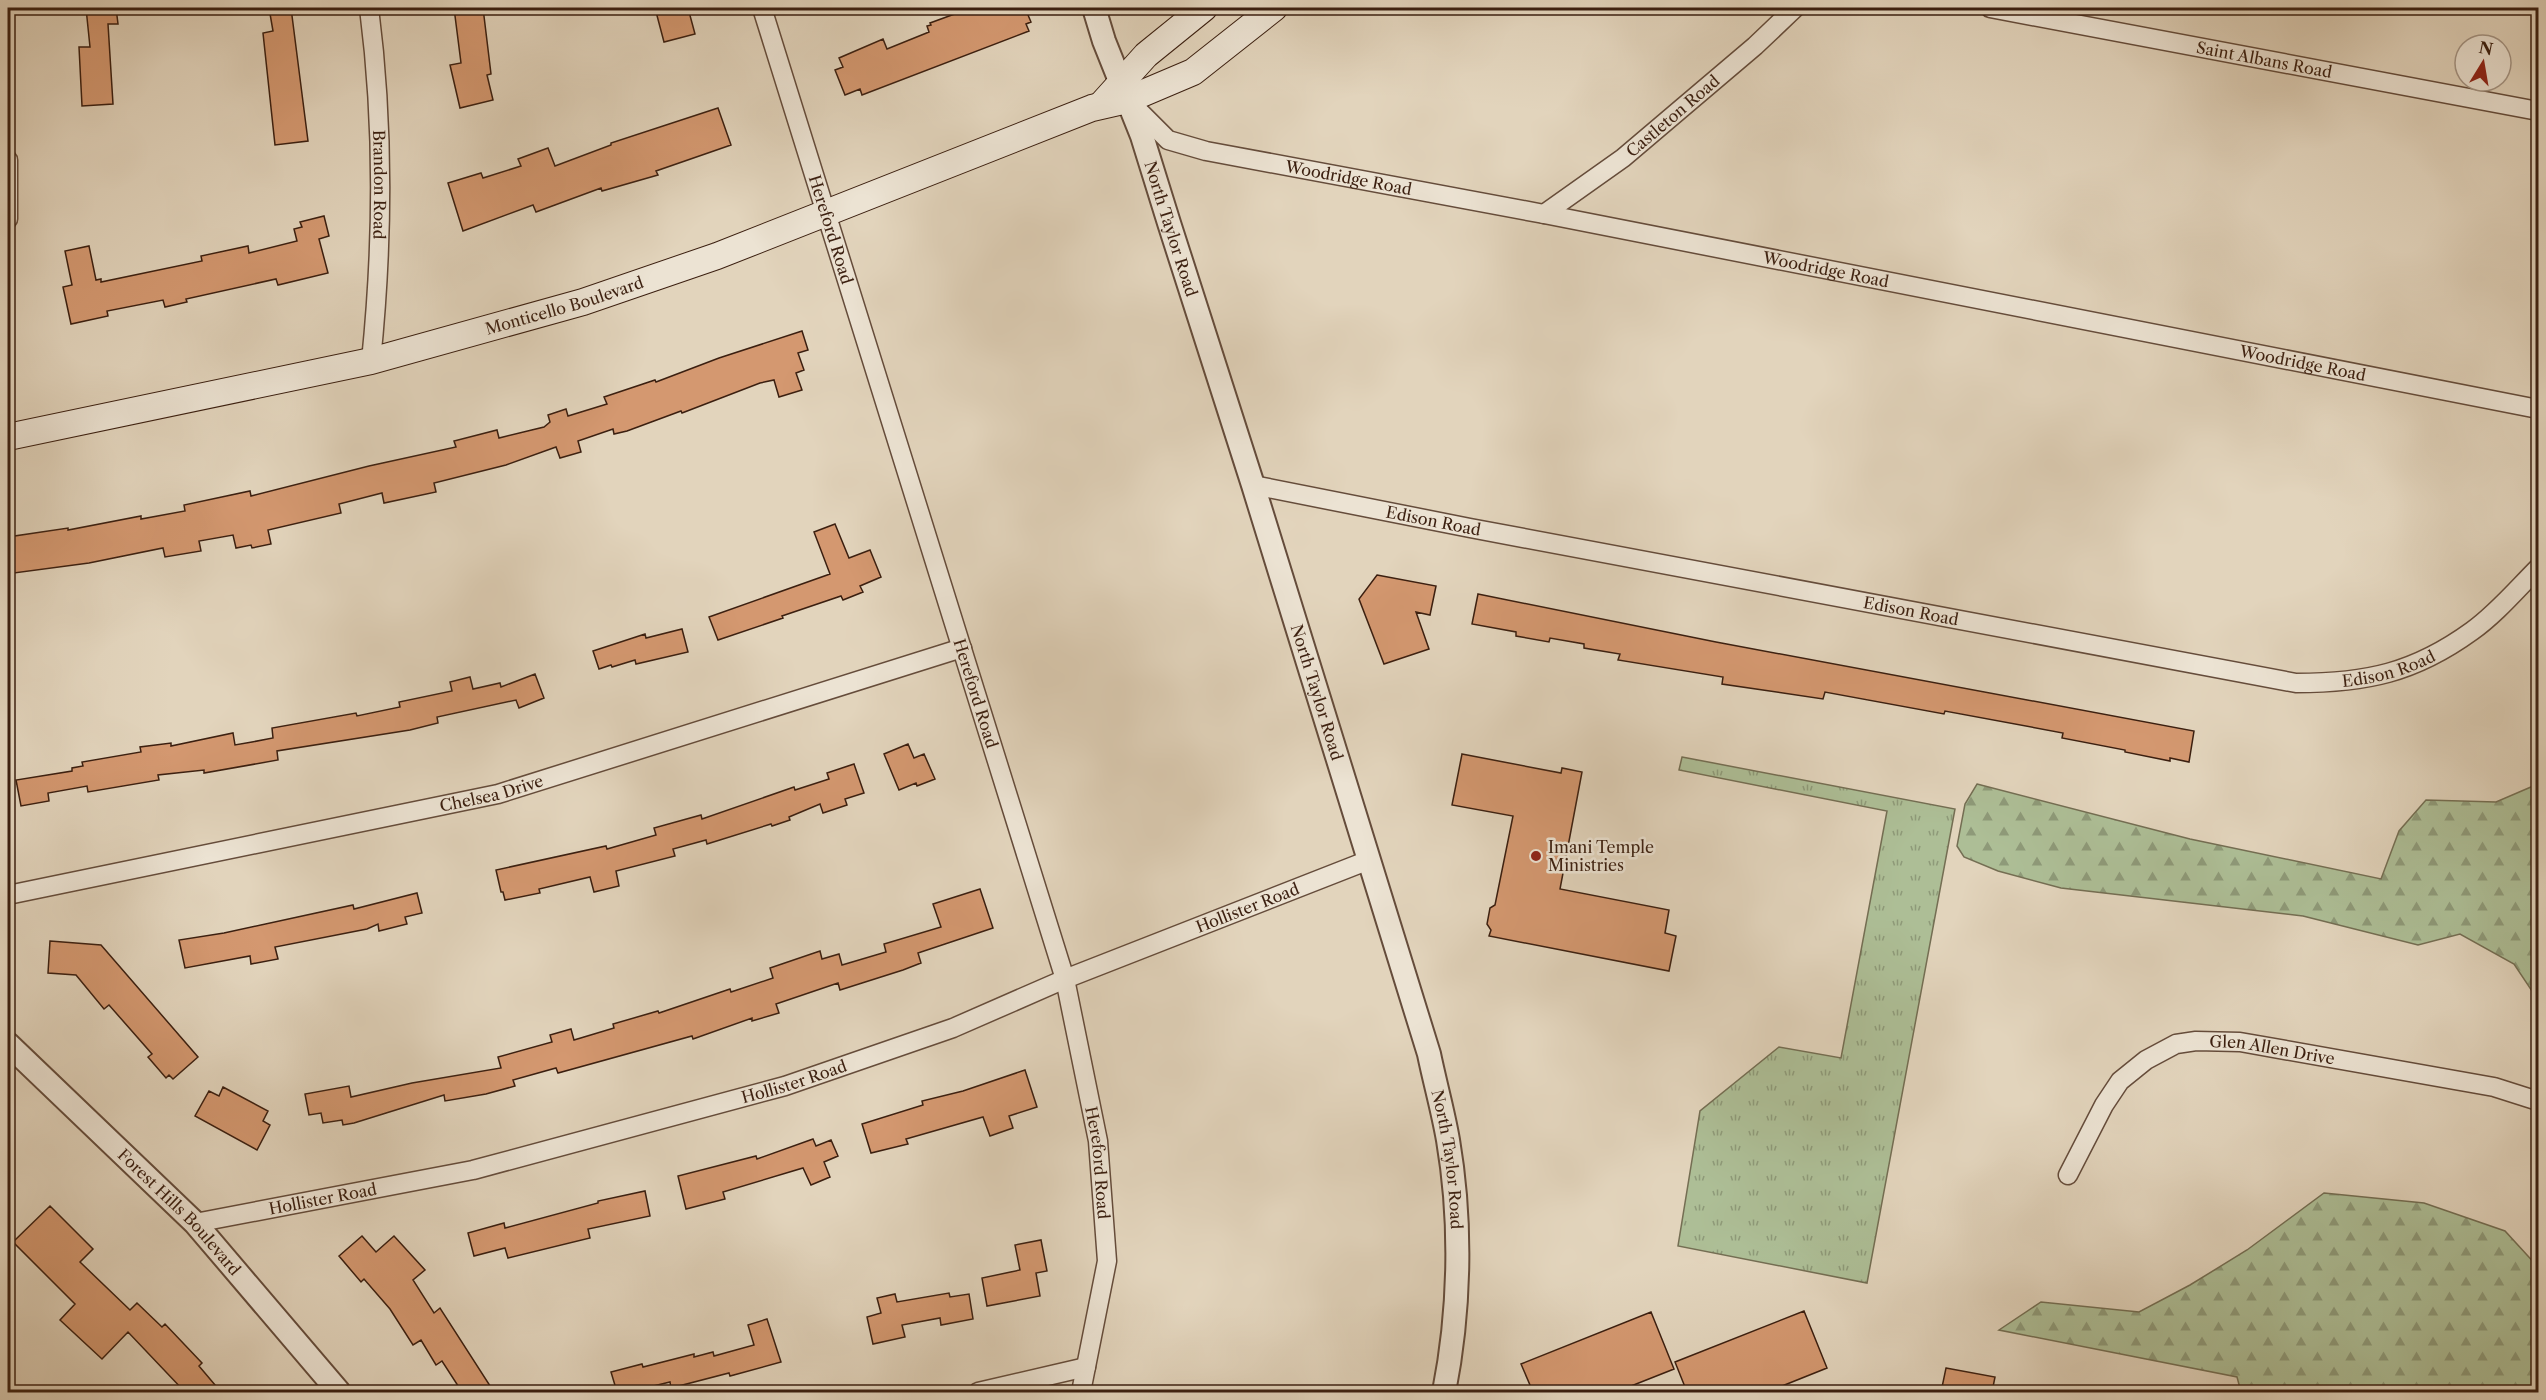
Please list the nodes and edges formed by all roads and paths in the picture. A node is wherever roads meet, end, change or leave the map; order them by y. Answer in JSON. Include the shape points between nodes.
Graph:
{"nodes":[{"id":1,"x":369,"y":8,"type":"edge"},
{"id":2,"x":762,"y":8,"type":"edge"},
{"id":3,"x":1094,"y":8,"type":"edge"},
{"id":4,"x":1204,"y":8,"type":"edge"},
{"id":5,"x":1274,"y":8,"type":"edge"},
{"id":6,"x":1795,"y":8,"type":"edge"},
{"id":7,"x":1990,"y":8,"type":"edge"},
{"id":8,"x":1124,"y":91,"type":"junction"},
{"id":9,"x":2538,"y":111,"type":"edge"},
{"id":10,"x":8,"y":160,"type":"edge"},
{"id":11,"x":826,"y":211,"type":"junction"},
{"id":12,"x":1544,"y":214,"type":"junction"},
{"id":13,"x":8,"y":219,"type":"edge"},
{"id":14,"x":371,"y":361,"type":"junction"},
{"id":15,"x":2538,"y":409,"type":"edge"},
{"id":16,"x":8,"y":437,"type":"edge"},
{"id":17,"x":1253,"y":485,"type":"junction"},
{"id":18,"x":2538,"y":568,"type":"edge"},
{"id":19,"x":962,"y":648,"type":"junction"},
{"id":20,"x":1369,"y":860,"type":"junction"},
{"id":21,"x":8,"y":895,"type":"edge"},
{"id":22,"x":1065,"y":979,"type":"junction"},
{"id":23,"x":8,"y":1044,"type":"edge"},
{"id":24,"x":2538,"y":1101,"type":"edge"},
{"id":25,"x":2068,"y":1175,"type":"dead end"},
{"id":26,"x":195,"y":1223,"type":"junction"},
{"id":27,"x":1086,"y":1367,"type":"junction"},
{"id":28,"x":339,"y":1392,"type":"edge"},
{"id":29,"x":978,"y":1392,"type":"edge"},
{"id":30,"x":1081,"y":1392,"type":"edge"},
{"id":31,"x":1444,"y":1392,"type":"edge"}],
"edges":[{"from":1,"to":14,"type":"street","name":"Brandon Road","via":[[380,189],[377,304]]},
{"from":2,"to":11,"type":"street","name":"Hereford Road"},
{"from":3,"to":8,"type":"street","name":"North Taylor Road"},
{"from":4,"to":8,"type":"main road","via":[[1160,43]]},
{"from":5,"to":8,"type":"main road","name":"Monticello Boulevard","via":[[1193,72]]},
{"from":6,"to":12,"type":"street","name":"Castleton Road","via":[[1623,158]]},
{"from":7,"to":9,"type":"street","name":"Saint Albans Road"},
{"from":8,"to":11,"type":"main road","name":"Monticello Boulevard","via":[[1101,105]]},
{"from":8,"to":12,"type":"street","name":"Woodridge Road","via":[[1168,140],[1206,151]]},
{"from":8,"to":17,"type":"street","name":"North Taylor Road","via":[[1142,136]]},
{"from":10,"to":13,"type":"street"},
{"from":11,"to":14,"type":"main road","name":"Monticello Boulevard","via":[[717,256],[584,302]]},
{"from":11,"to":19,"type":"street","name":"Hereford Road"},
{"from":12,"to":15,"type":"street","name":"Woodridge Road"},
{"from":14,"to":16,"type":"main road","name":"Monticello Boulevard"},
{"from":17,"to":18,"type":"street","name":"Edison Road","via":[[2296,683],[2340,683],[2379,677],[2423,660],[2473,631]]},
{"from":17,"to":20,"type":"street","name":"North Taylor Road"},
{"from":19,"to":21,"type":"street","name":"Chelsea Drive","via":[[498,794]]},
{"from":19,"to":22,"type":"street","name":"Hereford Road"},
{"from":20,"to":22,"type":"street","name":"Hollister Road"},
{"from":20,"to":31,"type":"street","name":"North Taylor Road","via":[[1429,1054],[1448,1140],[1457,1245]]},
{"from":22,"to":26,"type":"street","name":"Hollister Road","via":[[953,1028],[785,1086],[473,1170]]},
{"from":22,"to":27,"type":"street","name":"Hereford Road","via":[[1098,1141],[1107,1261]]},
{"from":23,"to":26,"type":"street","name":"Forest Hills Boulevard"},
{"from":24,"to":25,"type":"street","name":"Glen Allen Drive","via":[[2494,1087],[2240,1042],[2176,1044],[2146,1059],[2120,1081]]},
{"from":26,"to":28,"type":"street","name":"Forest Hills Boulevard"},
{"from":27,"to":29,"type":"street"},
{"from":27,"to":30,"type":"street","name":"Hereford Road"}]}
